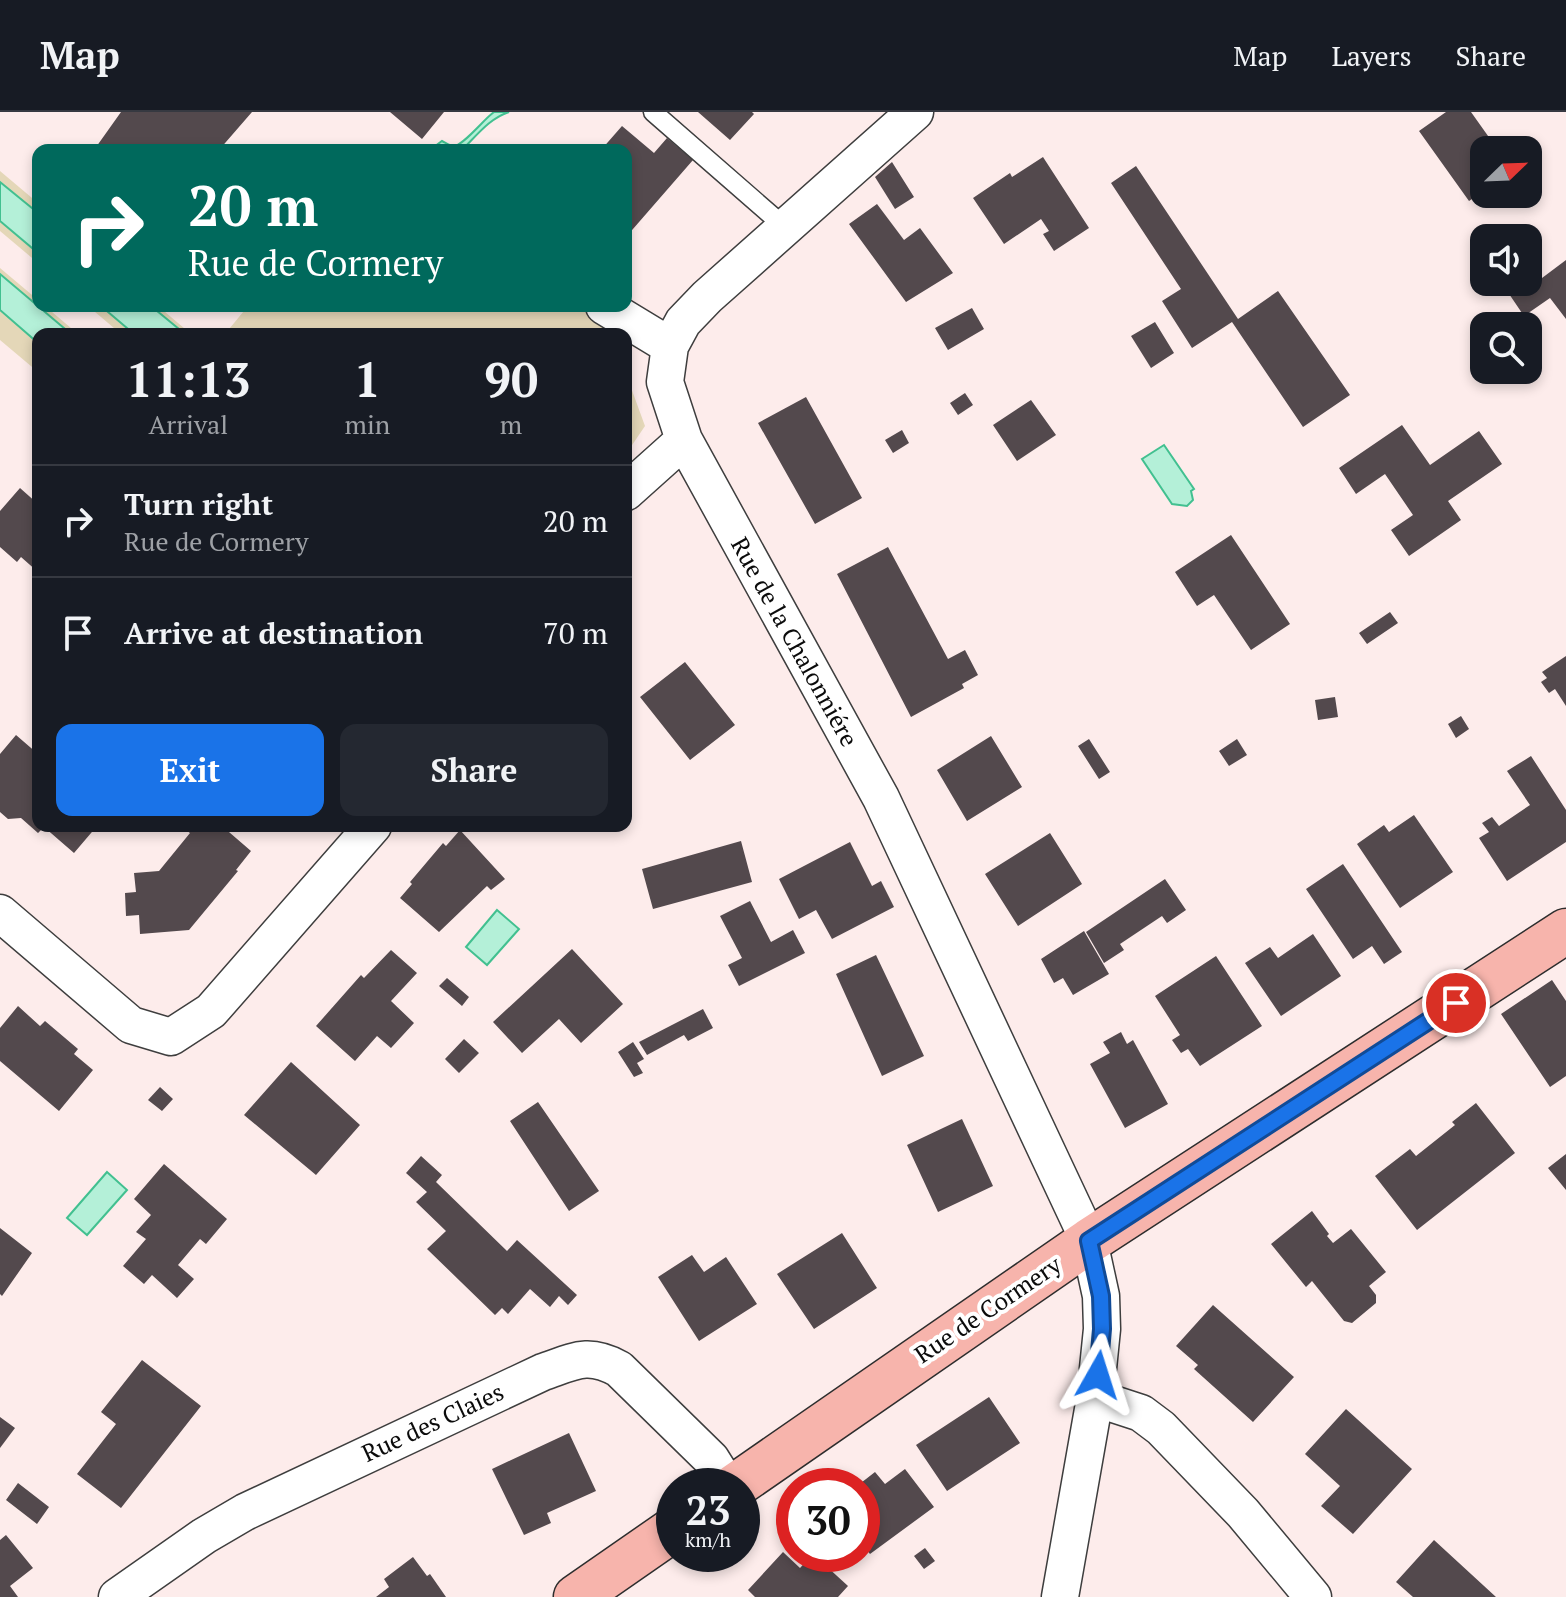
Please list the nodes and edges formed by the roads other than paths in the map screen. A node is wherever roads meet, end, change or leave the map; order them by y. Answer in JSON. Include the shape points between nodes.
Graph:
{"nodes":[{"id":1,"x":653,"y":112,"type":"edge"},
{"id":2,"x":915,"y":112,"type":"edge"},
{"id":3,"x":786,"y":228,"type":"junction"},
{"id":4,"x":614,"y":312,"type":"edge"},
{"id":5,"x":670,"y":346,"type":"junction"},
{"id":6,"x":684,"y":440,"type":"junction"},
{"id":7,"x":632,"y":487,"type":"edge"},
{"id":8,"x":368,"y":832,"type":"edge"},
{"id":9,"x":0,"y":913,"type":"edge"},
{"id":10,"x":1566,"y":931,"type":"edge"},
{"id":11,"x":1089,"y":1241,"type":"junction"},
{"id":12,"x":1095,"y":1398,"type":"junction"},
{"id":13,"x":717,"y":1468,"type":"edge"},
{"id":14,"x":760,"y":1469,"type":"edge"},
{"id":15,"x":656,"y":1541,"type":"edge"},
{"id":16,"x":117,"y":1597,"type":"edge"},
{"id":17,"x":576,"y":1597,"type":"edge"},
{"id":18,"x":1060,"y":1597,"type":"edge"},
{"id":19,"x":1313,"y":1597,"type":"edge"}],
"edges":[{"from":1,"to":3,"type":"lane"},
{"from":2,"to":3,"type":"street","name":"Rue de la Chalonniére"},
{"from":3,"to":5,"type":"street","name":"Rue de la Chalonniére","via":[[707,297],[683,322]]},
{"from":4,"to":5,"type":"street"},
{"from":5,"to":6,"type":"street","name":"Rue de la Chalonniére","via":[[665,382]]},
{"from":6,"to":7,"type":"street"},
{"from":6,"to":11,"type":"street","name":"Rue de la Chalonniére","via":[[881,798]]},
{"from":8,"to":9,"type":"street","via":[[211,1011],[171,1037],[131,1025]]},
{"from":10,"to":11,"type":"main road","name":"Rue de Cormery"},
{"from":11,"to":12,"type":"street","name":"Rue de la Chalonniére","via":[[1101,1296]]},
{"from":11,"to":14,"type":"main road","name":"Rue de Cormery"},
{"from":12,"to":18,"type":"street","name":"Rue de la Chalonniére"},
{"from":12,"to":19,"type":"street","via":[[1141,1413],[1161,1428],[1243,1513]]},
{"from":13,"to":16,"type":"street","name":"Rue des Claies","via":[[619,1369],[602,1360],[579,1360],[245,1512]]},
{"from":15,"to":17,"type":"main road"}]}
